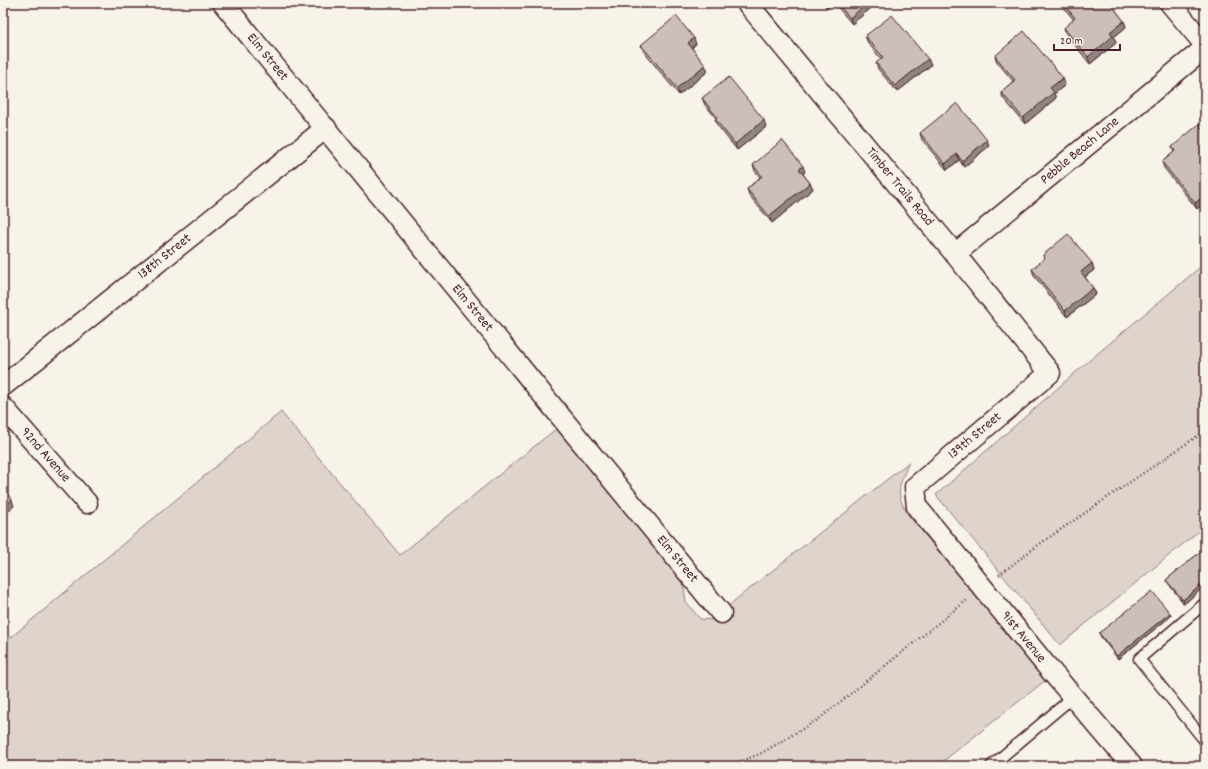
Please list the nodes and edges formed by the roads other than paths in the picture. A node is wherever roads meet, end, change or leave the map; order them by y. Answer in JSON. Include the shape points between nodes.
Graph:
{"nodes":[{"id":1,"x":223,"y":3,"type":"edge"},
{"id":2,"x":747,"y":3,"type":"edge"},
{"id":3,"x":1170,"y":3,"type":"edge"},
{"id":4,"x":1205,"y":46,"type":"edge"},
{"id":5,"x":326,"y":128,"type":"junction"},
{"id":6,"x":955,"y":254,"type":"junction"},
{"id":7,"x":1050,"y":373,"type":"joint"},
{"id":8,"x":3,"y":386,"type":"edge"},
{"id":9,"x":3,"y":407,"type":"edge"},
{"id":10,"x":87,"y":502,"type":"dead end"},
{"id":11,"x":917,"y":507,"type":"joint"},
{"id":12,"x":1205,"y":603,"type":"edge"},
{"id":13,"x":722,"y":613,"type":"dead end"},
{"id":14,"x":1073,"y":697,"type":"junction"},
{"id":15,"x":1205,"y":741,"type":"edge"},
{"id":16,"x":991,"y":766,"type":"edge"},
{"id":17,"x":1132,"y":766,"type":"edge"}],
"edges":[{"from":1,"to":5,"type":"street","name":"Elm Street"},
{"from":2,"to":6,"type":"street","name":"Timber Trails Road"},
{"from":3,"to":4,"type":"street"},
{"from":4,"to":6,"type":"street","name":"Pebble Beach Lane"},
{"from":5,"to":8,"type":"street","name":"138th Street"},
{"from":5,"to":13,"type":"street","name":"Elm Street"},
{"from":6,"to":7,"type":"street","name":"Timber Trails Road"},
{"from":7,"to":11,"type":"street","name":"139th Street","via":[[916,487]]},
{"from":9,"to":10,"type":"street","name":"92nd Avenue"},
{"from":11,"to":14,"type":"street","name":"91st Avenue"},
{"from":12,"to":15,"type":"lane","via":[[1139,659]]},
{"from":14,"to":16,"type":"lane"},
{"from":14,"to":17,"type":"street","name":"91st Avenue"}]}
